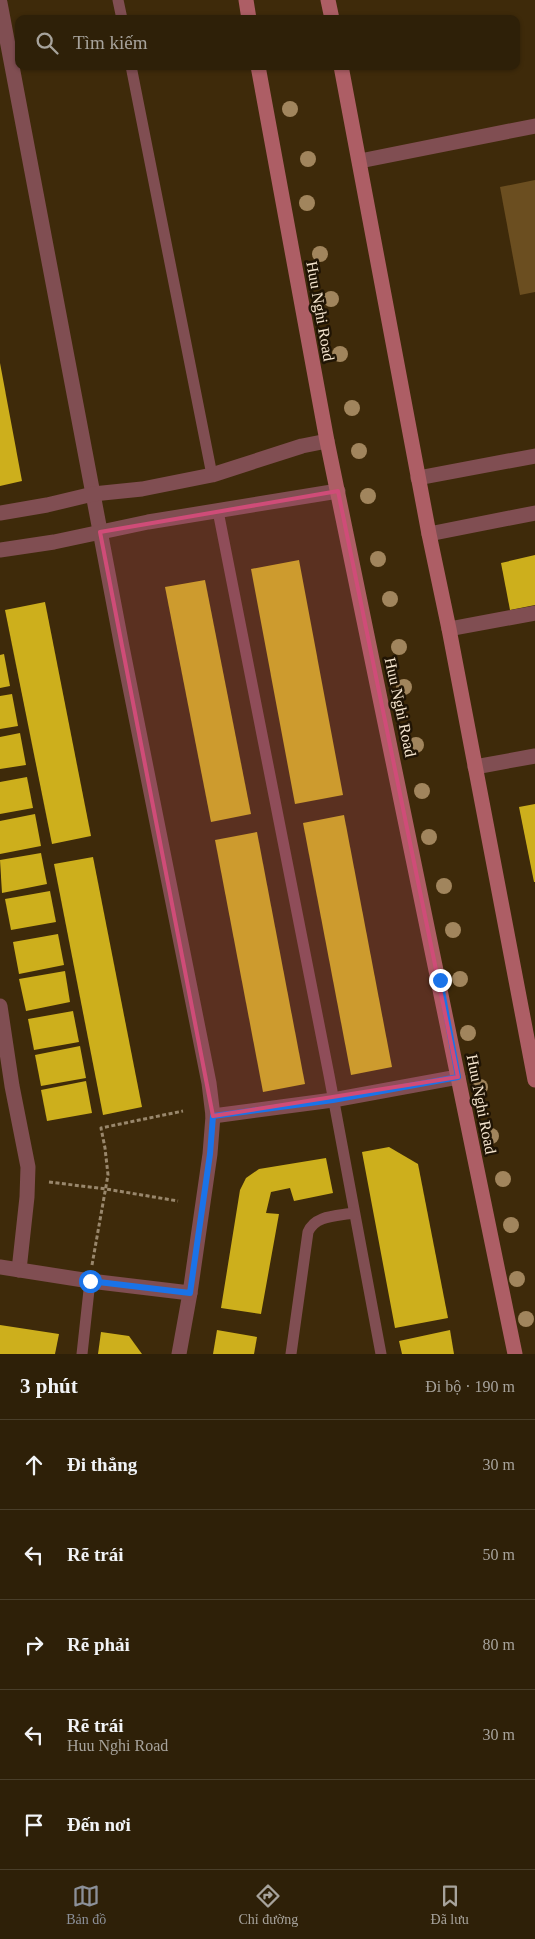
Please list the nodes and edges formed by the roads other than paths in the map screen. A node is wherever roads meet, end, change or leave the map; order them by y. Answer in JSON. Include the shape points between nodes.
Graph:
{"nodes":[{"id":1,"x":118,"y":0,"type":"edge"},
{"id":2,"x":246,"y":0,"type":"edge"},
{"id":3,"x":328,"y":0,"type":"edge"},
{"id":4,"x":0,"y":3,"type":"edge"},
{"id":5,"x":121,"y":15,"type":"edge"},
{"id":6,"x":248,"y":15,"type":"edge"},
{"id":7,"x":331,"y":15,"type":"edge"},
{"id":8,"x":132,"y":70,"type":"edge"},
{"id":9,"x":259,"y":70,"type":"edge"},
{"id":10,"x":342,"y":70,"type":"edge"},
{"id":11,"x":535,"y":126,"type":"edge"},
{"id":12,"x":360,"y":161,"type":"junction"},
{"id":13,"x":327,"y":441,"type":"junction"},
{"id":14,"x":535,"y":456,"type":"edge"},
{"id":15,"x":212,"y":475,"type":"junction"},
{"id":16,"x":418,"y":478,"type":"junction"},
{"id":17,"x":338,"y":491,"type":"junction"},
{"id":18,"x":93,"y":494,"type":"junction"},
{"id":19,"x":218,"y":511,"type":"junction"},
{"id":20,"x":0,"y":513,"type":"edge"},
{"id":21,"x":535,"y":513,"type":"edge"},
{"id":22,"x":100,"y":532,"type":"junction"},
{"id":23,"x":429,"y":534,"type":"junction"},
{"id":24,"x":0,"y":550,"type":"edge"},
{"id":25,"x":535,"y":613,"type":"edge"},
{"id":26,"x":449,"y":629,"type":"junction"},
{"id":27,"x":535,"y":756,"type":"edge"},
{"id":28,"x":475,"y":767,"type":"junction"},
{"id":29,"x":0,"y":1006,"type":"edge"},
{"id":30,"x":5,"y":1065,"type":"edge"},
{"id":31,"x":458,"y":1077,"type":"junction"},
{"id":32,"x":535,"y":1080,"type":"edge"},
{"id":33,"x":6,"y":1086,"type":"edge"},
{"id":34,"x":333,"y":1100,"type":"junction"},
{"id":35,"x":213,"y":1116,"type":"junction"},
{"id":36,"x":353,"y":1213,"type":"junction"},
{"id":37,"x":0,"y":1268,"type":"edge"},
{"id":38,"x":19,"y":1270,"type":"junction"},
{"id":39,"x":90,"y":1281,"type":"junction"},
{"id":40,"x":190,"y":1293,"type":"junction"},
{"id":41,"x":82,"y":1354,"type":"edge"},
{"id":42,"x":179,"y":1354,"type":"edge"},
{"id":43,"x":291,"y":1354,"type":"edge"},
{"id":44,"x":381,"y":1354,"type":"edge"},
{"id":45,"x":515,"y":1354,"type":"edge"}],
"edges":[{"from":1,"to":5,"type":"lane"},
{"from":2,"to":6,"type":"main road"},
{"from":3,"to":7,"type":"main road"},
{"from":4,"to":18,"type":"street"},
{"from":8,"to":15,"type":"lane"},
{"from":9,"to":13,"type":"main road","name":"Huu Nghi Road"},
{"from":10,"to":12,"type":"main road"},
{"from":11,"to":12,"type":"street"},
{"from":12,"to":16,"type":"main road"},
{"from":13,"to":15,"type":"street"},
{"from":13,"to":17,"type":"main road","name":"Huu Nghi Road"},
{"from":14,"to":16,"type":"street"},
{"from":15,"to":18,"type":"street","via":[[142,489]]},
{"from":16,"to":23,"type":"main road"},
{"from":17,"to":19,"type":"street"},
{"from":17,"to":31,"type":"main road","name":"Huu Nghi Road"},
{"from":18,"to":20,"type":"street"},
{"from":18,"to":22,"type":"street"},
{"from":19,"to":22,"type":"street"},
{"from":19,"to":34,"type":"lane"},
{"from":21,"to":23,"type":"street"},
{"from":22,"to":24,"type":"street"},
{"from":22,"to":35,"type":"street"},
{"from":23,"to":26,"type":"main road"},
{"from":25,"to":26,"type":"street"},
{"from":26,"to":28,"type":"main road"},
{"from":27,"to":28,"type":"street"},
{"from":28,"to":32,"type":"main road"},
{"from":29,"to":30,"type":"street"},
{"from":30,"to":33,"type":"street"},
{"from":31,"to":34,"type":"street"},
{"from":31,"to":45,"type":"main road","name":"Huu Nghi Road"},
{"from":33,"to":38,"type":"street","via":[[28,1167]]},
{"from":34,"to":35,"type":"street"},
{"from":34,"to":36,"type":"lane"},
{"from":35,"to":40,"type":"street"},
{"from":36,"to":43,"type":"lane","via":[[319,1220],[312,1223],[308,1232]]},
{"from":36,"to":44,"type":"lane"},
{"from":37,"to":38,"type":"street"},
{"from":38,"to":39,"type":"street"},
{"from":39,"to":40,"type":"street"},
{"from":39,"to":41,"type":"lane"},
{"from":40,"to":42,"type":"street"}]}
